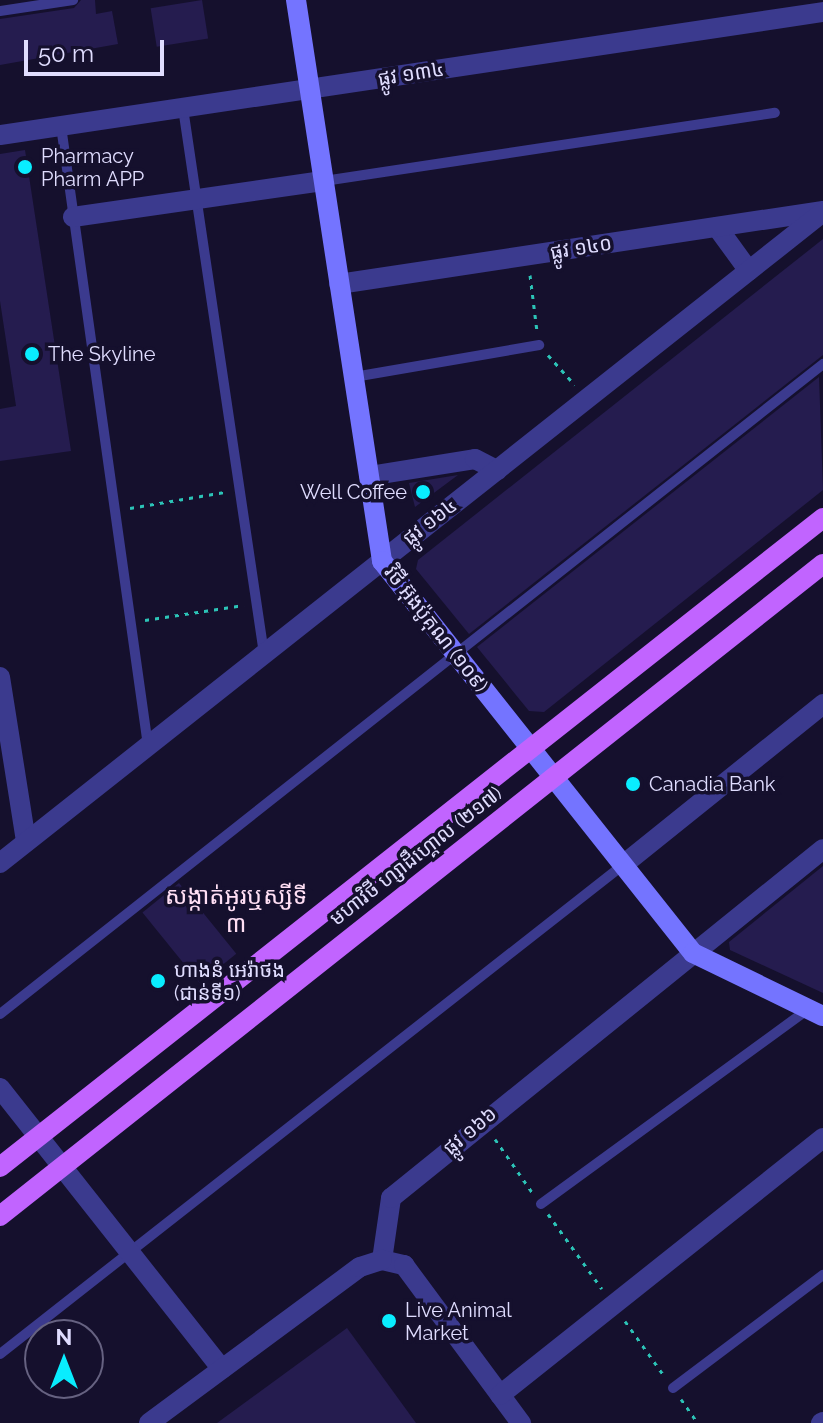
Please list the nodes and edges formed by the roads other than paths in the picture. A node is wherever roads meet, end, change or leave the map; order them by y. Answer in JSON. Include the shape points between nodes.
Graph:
{"nodes":[{"id":1,"x":73,"y":0,"type":"edge"},
{"id":2,"x":296,"y":0,"type":"edge"},
{"id":3,"x":0,"y":11,"type":"edge"},
{"id":4,"x":823,"y":12,"type":"edge"},
{"id":5,"x":310,"y":89,"type":"junction"},
{"id":6,"x":183,"y":108,"type":"junction"},
{"id":7,"x":775,"y":113,"type":"dead end"},
{"id":8,"x":61,"y":126,"type":"junction"},
{"id":9,"x":0,"y":135,"type":"edge"},
{"id":10,"x":324,"y":181,"type":"junction"},
{"id":11,"x":196,"y":200,"type":"junction"},
{"id":12,"x":823,"y":212,"type":"edge"},
{"id":13,"x":73,"y":217,"type":"junction"},
{"id":14,"x":717,"y":227,"type":"junction"},
{"id":15,"x":749,"y":271,"type":"junction"},
{"id":16,"x":339,"y":284,"type":"junction"},
{"id":17,"x":539,"y":345,"type":"dead end"},
{"id":18,"x":823,"y":364,"type":"edge"},
{"id":19,"x":354,"y":377,"type":"junction"},
{"id":20,"x":497,"y":470,"type":"junction"},
{"id":21,"x":369,"y":476,"type":"junction"},
{"id":22,"x":823,"y":518,"type":"edge"},
{"id":23,"x":382,"y":561,"type":"junction"},
{"id":24,"x":823,"y":564,"type":"edge"},
{"id":25,"x":454,"y":652,"type":"junction"},
{"id":26,"x":264,"y":654,"type":"junction"},
{"id":27,"x":0,"y":677,"type":"edge"},
{"id":28,"x":823,"y":704,"type":"edge"},
{"id":29,"x":148,"y":746,"type":"junction"},
{"id":30,"x":530,"y":748,"type":"junction"},
{"id":31,"x":554,"y":778,"type":"junction"},
{"id":32,"x":26,"y":842,"type":"junction"},
{"id":33,"x":823,"y":849,"type":"edge"},
{"id":34,"x":0,"y":863,"type":"edge"},
{"id":35,"x":623,"y":865,"type":"junction"},
{"id":36,"x":693,"y":953,"type":"junction"},
{"id":37,"x":816,"y":1012,"type":"edge"},
{"id":38,"x":0,"y":1014,"type":"edge"},
{"id":39,"x":0,"y":1088,"type":"edge"},
{"id":40,"x":39,"y":1137,"type":"junction"},
{"id":41,"x":823,"y":1138,"type":"edge"},
{"id":42,"x":63,"y":1166,"type":"junction"},
{"id":43,"x":0,"y":1167,"type":"edge"},
{"id":44,"x":541,"y":1204,"type":"road end"},
{"id":45,"x":0,"y":1216,"type":"edge"},
{"id":46,"x":130,"y":1252,"type":"junction"},
{"id":47,"x":382,"y":1260,"type":"junction"},
{"id":48,"x":823,"y":1275,"type":"edge"},
{"id":49,"x":0,"y":1354,"type":"edge"},
{"id":50,"x":222,"y":1369,"type":"junction"},
{"id":51,"x":673,"y":1388,"type":"road end"},
{"id":52,"x":500,"y":1395,"type":"junction"},
{"id":53,"x":149,"y":1423,"type":"edge"},
{"id":54,"x":521,"y":1423,"type":"edge"}],
"edges":[{"from":1,"to":3,"type":"lane"},
{"from":2,"to":5,"type":"street","name":"វិថី អ៊ុងប៉ូគុណ (១០៩)"},
{"from":4,"to":5,"type":"street","name":"ផ្លូវ ១៣៤"},
{"from":5,"to":6,"type":"street","name":"ផ្លូវ ១៣៤"},
{"from":5,"to":10,"type":"street","name":"វិថី អ៊ុងប៉ូគុណ (១០៩)"},
{"from":6,"to":8,"type":"street","name":"ផ្លូវ ១៣៤"},
{"from":6,"to":11,"type":"lane"},
{"from":7,"to":10,"type":"lane"},
{"from":8,"to":9,"type":"street","name":"ផ្លូវ ១៣៤"},
{"from":8,"to":13,"type":"lane"},
{"from":10,"to":11,"type":"street"},
{"from":10,"to":16,"type":"street","name":"វិថី អ៊ុងប៉ូគុណ (១០៩)"},
{"from":11,"to":13,"type":"street"},
{"from":11,"to":26,"type":"lane"},
{"from":12,"to":14,"type":"street","name":"ផ្លូវ ១៤០"},
{"from":12,"to":15,"type":"street","name":"ផ្លូវ ១៦៤"},
{"from":13,"to":29,"type":"lane"},
{"from":14,"to":15,"type":"street"},
{"from":14,"to":16,"type":"street","name":"ផ្លូវ ១៤០"},
{"from":15,"to":20,"type":"street","name":"ផ្លូវ ១៦៤"},
{"from":16,"to":19,"type":"street","name":"វិថី អ៊ុងប៉ូគុណ (១០៩)"},
{"from":17,"to":19,"type":"lane"},
{"from":18,"to":25,"type":"lane"},
{"from":19,"to":21,"type":"street","name":"វិថី អ៊ុងប៉ូគុណ (១០៩)"},
{"from":20,"to":21,"type":"street","via":[[475,459]]},
{"from":20,"to":23,"type":"street","name":"ផ្លូវ ១៦៤"},
{"from":21,"to":23,"type":"street","name":"វិថី អ៊ុងប៉ូគុណ (១០៩)"},
{"from":22,"to":30,"type":"main road","name":"មហាវិថី ហ្សាដឹហ្គោល (២១៧)"},
{"from":23,"to":25,"type":"street","name":"វិថី អ៊ុងប៉ូគុណ (១០៩)"},
{"from":23,"to":26,"type":"street","name":"ផ្លូវ ១៦៤"},
{"from":24,"to":31,"type":"main road","name":"មហាវិថី ហ្សាដឹហ្គោល (២១៧)"},
{"from":25,"to":30,"type":"street","name":"វិថី អ៊ុងប៉ូគុណ (១០៩)"},
{"from":25,"to":38,"type":"lane"},
{"from":26,"to":29,"type":"street","name":"ផ្លូវ ១៦៤"},
{"from":27,"to":32,"type":"street"},
{"from":28,"to":35,"type":"street"},
{"from":29,"to":32,"type":"street","name":"ផ្លូវ ១៦៤"},
{"from":30,"to":31,"type":"street","name":"វិថី អ៊ុងប៉ូគុណ (១០៩)"},
{"from":30,"to":40,"type":"main road","name":"មហាវិថី ហ្សាដឹហ្គោល (២១៧)"},
{"from":31,"to":35,"type":"street","name":"វិថី អ៊ុងប៉ូគុណ (១០៩)"},
{"from":31,"to":42,"type":"main road","name":"មហាវិថី ហ្សាដឹហ្គោល (២១៧)"},
{"from":32,"to":34,"type":"street","name":"ផ្លូវ ១៦៤"},
{"from":33,"to":36,"type":"street","name":"ផ្លូវ ១៦៦"},
{"from":35,"to":36,"type":"street","name":"វិថី អ៊ុងប៉ូគុណ (១០៩)"},
{"from":35,"to":46,"type":"lane"},
{"from":36,"to":37,"type":"street","name":"វិថី អ៊ុងប៉ូគុណ (១០៩)"},
{"from":36,"to":47,"type":"street","name":"ផ្លូវ ១៦៦","via":[[391,1198]]},
{"from":37,"to":44,"type":"lane"},
{"from":39,"to":40,"type":"street"},
{"from":40,"to":42,"type":"street"},
{"from":40,"to":43,"type":"main road","name":"មហាវិថី ហ្សាដឹហ្គោល (២១៧)"},
{"from":41,"to":52,"type":"street"},
{"from":42,"to":45,"type":"main road","name":"មហាវិថី ហ្សាដឹហ្គោល (២១៧)"},
{"from":42,"to":46,"type":"street"},
{"from":46,"to":49,"type":"lane"},
{"from":46,"to":50,"type":"street"},
{"from":47,"to":50,"type":"street","via":[[360,1267]]},
{"from":47,"to":52,"type":"street","via":[[404,1265]]},
{"from":48,"to":51,"type":"lane"},
{"from":50,"to":53,"type":"street"},
{"from":52,"to":54,"type":"street"}]}
